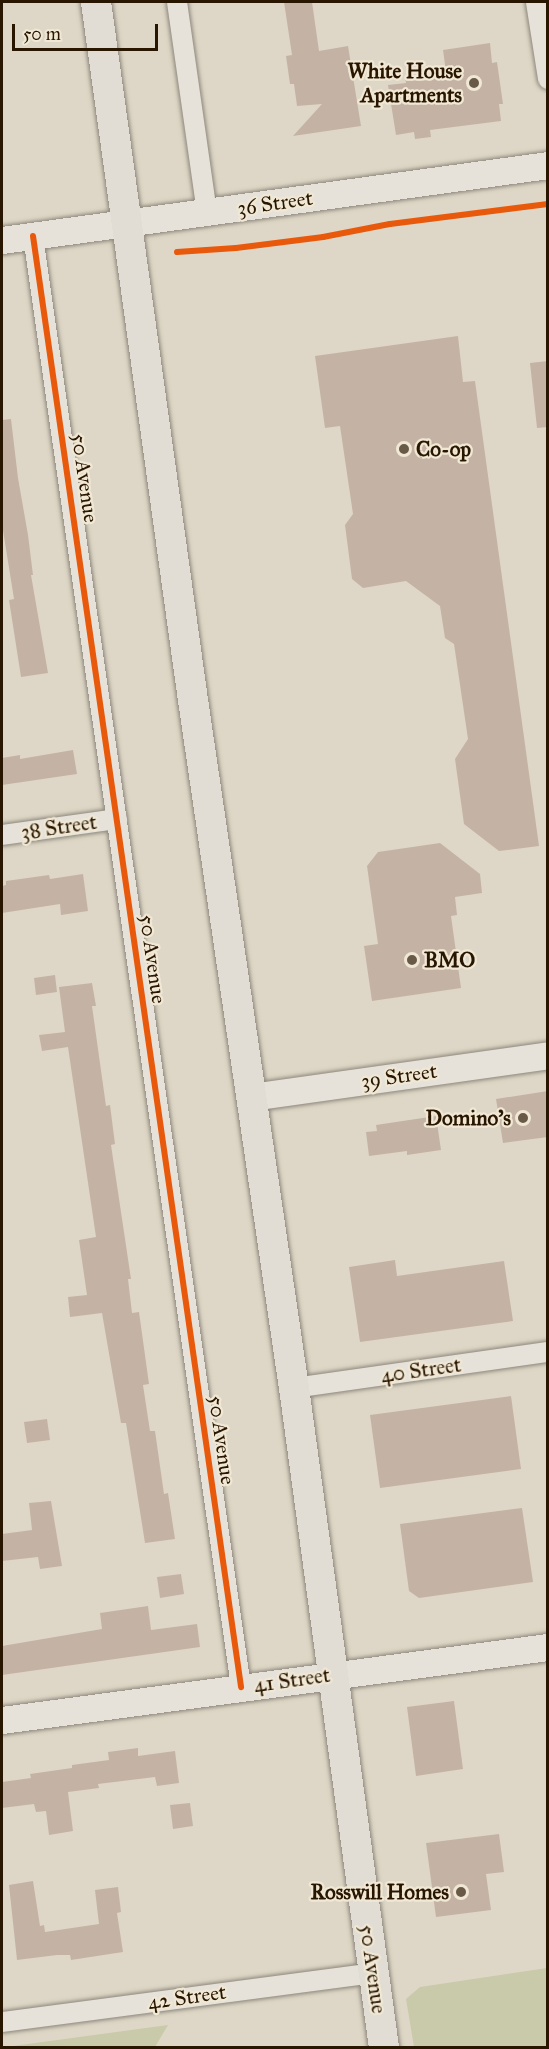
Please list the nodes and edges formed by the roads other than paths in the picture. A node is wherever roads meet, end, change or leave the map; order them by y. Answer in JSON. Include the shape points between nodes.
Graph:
{"nodes":[{"id":1,"x":96,"y":2,"type":"edge"},
{"id":2,"x":177,"y":2,"type":"edge"},
{"id":3,"x":536,"y":2,"type":"edge"},
{"id":4,"x":548,"y":79,"type":"edge"},
{"id":5,"x":548,"y":165,"type":"edge"},
{"id":6,"x":207,"y":212,"type":"junction"},
{"id":7,"x":126,"y":224,"type":"junction"},
{"id":8,"x":33,"y":236,"type":"junction"},
{"id":9,"x":2,"y":240,"type":"edge"},
{"id":10,"x":117,"y":819,"type":"junction"},
{"id":11,"x":2,"y":835,"type":"edge"},
{"id":12,"x":548,"y":1055,"type":"edge"},
{"id":13,"x":251,"y":1097,"type":"junction"},
{"id":14,"x":548,"y":1352,"type":"edge"},
{"id":15,"x":294,"y":1388,"type":"junction"},
{"id":16,"x":548,"y":1647,"type":"edge"},
{"id":17,"x":333,"y":1674,"type":"junction"},
{"id":18,"x":241,"y":1687,"type":"junction"},
{"id":19,"x":2,"y":1720,"type":"edge"},
{"id":20,"x":374,"y":1973,"type":"junction"},
{"id":21,"x":2,"y":2022,"type":"edge"},
{"id":22,"x":384,"y":2048,"type":"edge"}],
"edges":[{"from":1,"to":7,"type":"main road","name":"50 Avenue"},
{"from":2,"to":6,"type":"street"},
{"from":3,"to":4,"type":"street"},
{"from":5,"to":6,"type":"street","name":"36 Street"},
{"from":6,"to":7,"type":"street","name":"36 Street"},
{"from":7,"to":8,"type":"street","name":"36 Street"},
{"from":7,"to":13,"type":"main road","name":"50 Avenue"},
{"from":8,"to":9,"type":"street","name":"36 Street"},
{"from":8,"to":10,"type":"street","name":"50 Avenue"},
{"from":10,"to":11,"type":"street","name":"38 Street"},
{"from":10,"to":18,"type":"street","name":"50 Avenue"},
{"from":12,"to":13,"type":"street","name":"39 Street"},
{"from":13,"to":15,"type":"main road","name":"50 Avenue"},
{"from":14,"to":15,"type":"street","name":"40 Street"},
{"from":15,"to":17,"type":"main road","name":"50 Avenue"},
{"from":16,"to":17,"type":"street","name":"41 Street"},
{"from":17,"to":18,"type":"street","name":"41 Street"},
{"from":17,"to":20,"type":"main road","name":"50 Avenue"},
{"from":18,"to":19,"type":"street","name":"41 Street"},
{"from":20,"to":21,"type":"street","name":"42 Street"},
{"from":20,"to":22,"type":"main road","name":"50 Avenue"}]}
